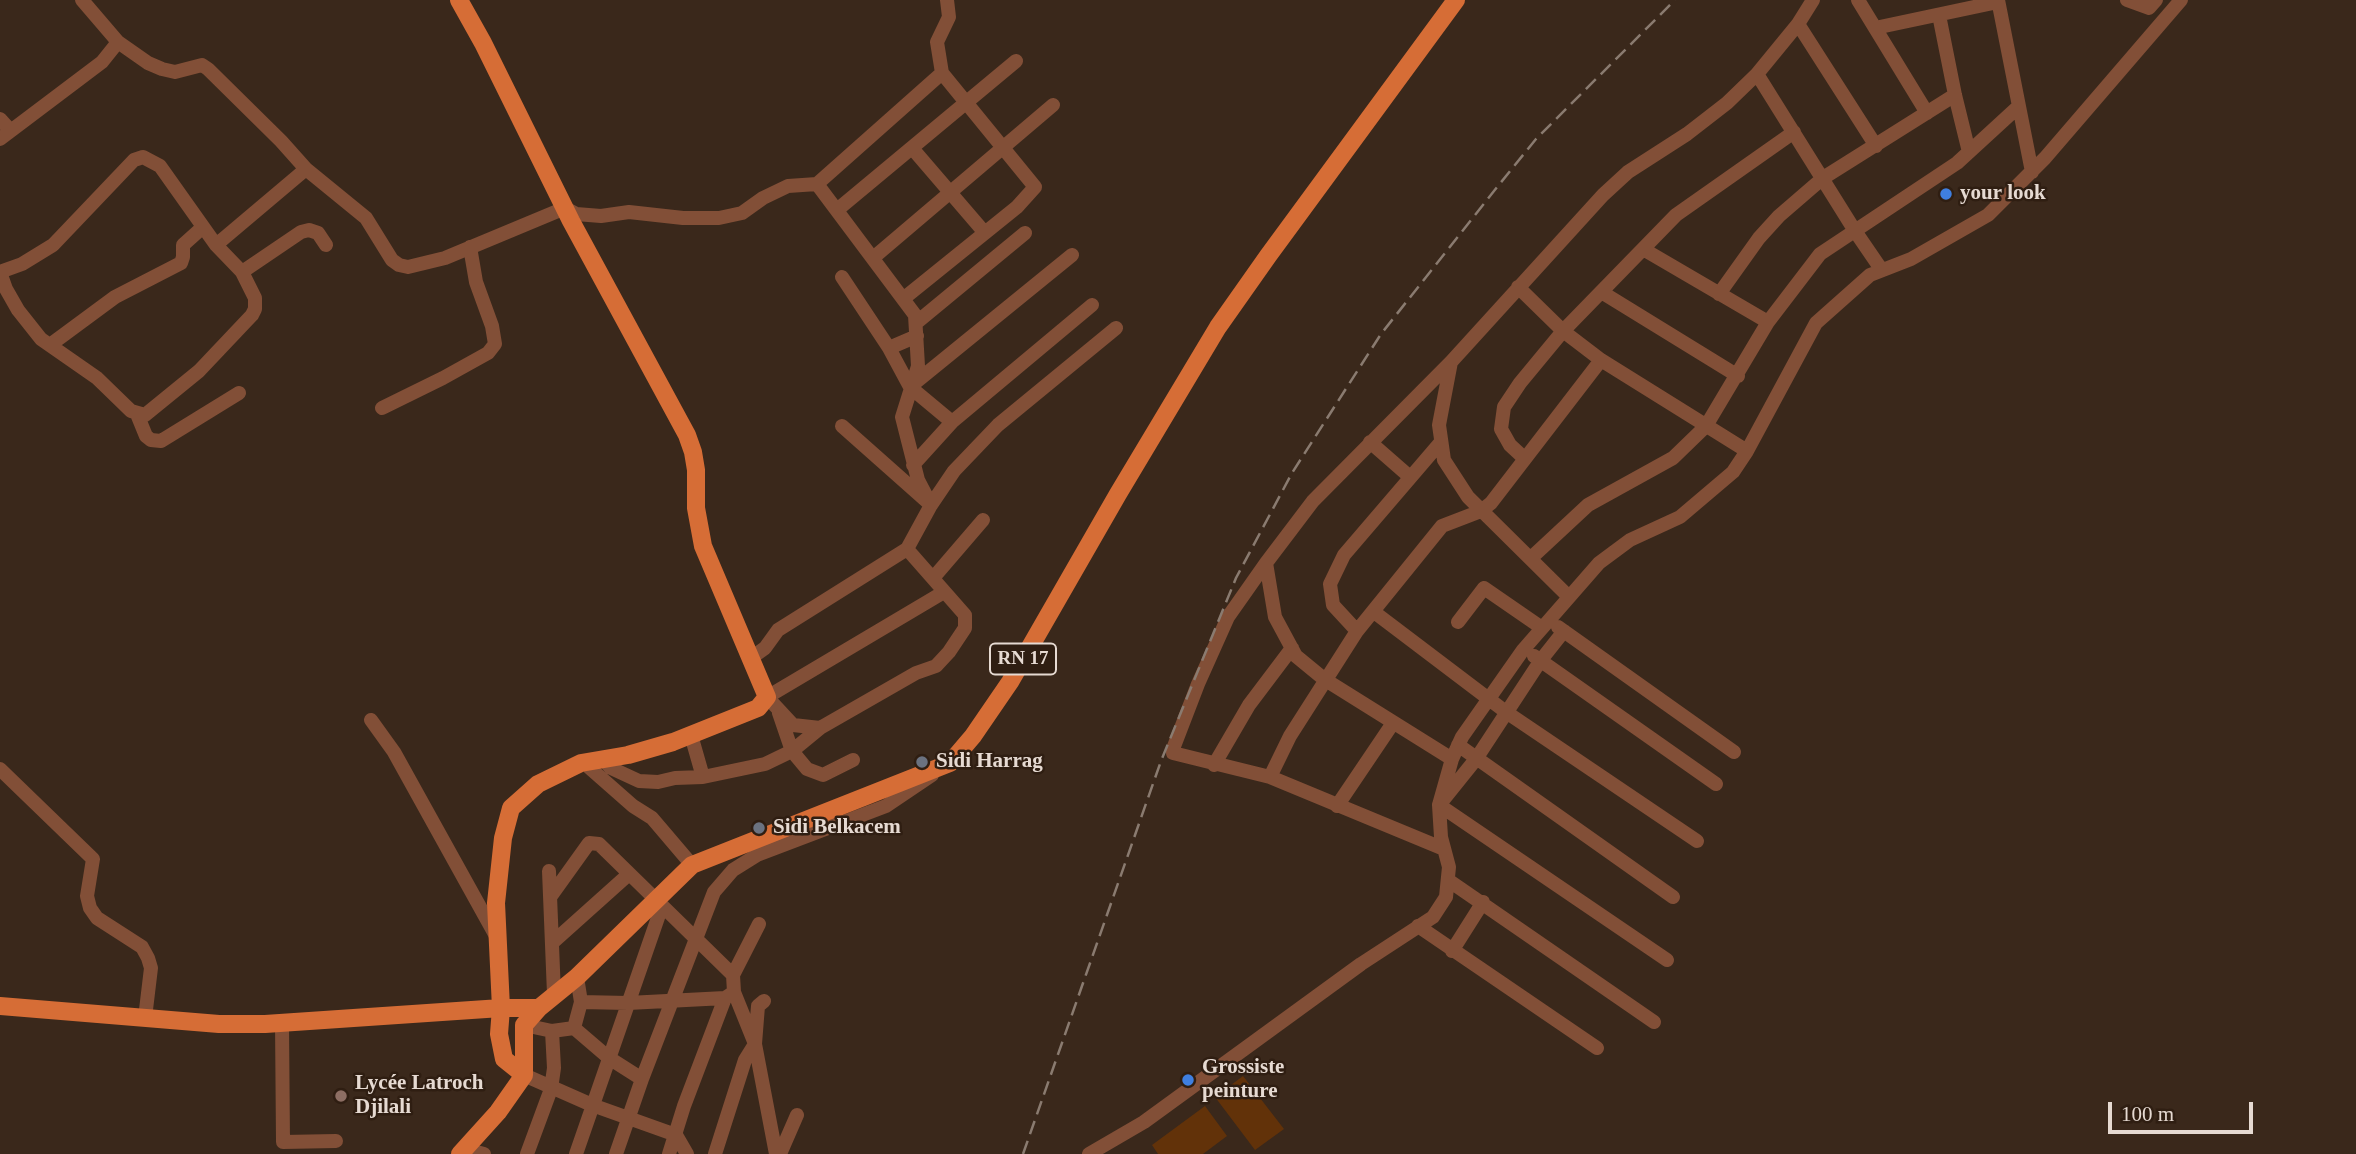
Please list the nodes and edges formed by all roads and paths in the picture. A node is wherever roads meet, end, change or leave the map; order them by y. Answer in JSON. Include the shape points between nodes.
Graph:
{"nodes":[{"id":1,"x":82,"y":0,"type":"edge"},
{"id":2,"x":459,"y":0,"type":"edge"},
{"id":3,"x":947,"y":0,"type":"edge"},
{"id":4,"x":1456,"y":0,"type":"edge"},
{"id":5,"x":1813,"y":0,"type":"edge"},
{"id":6,"x":1858,"y":0,"type":"edge"},
{"id":7,"x":2127,"y":0,"type":"edge"},
{"id":8,"x":2156,"y":0,"type":"edge"},
{"id":9,"x":2181,"y":0,"type":"edge"},
{"id":10,"x":1998,"y":1,"type":"edge"},
{"id":11,"x":1939,"y":15,"type":"junction"},
{"id":12,"x":1798,"y":23,"type":"junction"},
{"id":13,"x":1875,"y":29,"type":"junction"},
{"id":14,"x":118,"y":43,"type":"junction"},
{"id":15,"x":1016,"y":61,"type":"dead end"},
{"id":16,"x":942,"y":73,"type":"junction"},
{"id":17,"x":1758,"y":74,"type":"junction"},
{"id":18,"x":1955,"y":95,"type":"junction"},
{"id":19,"x":968,"y":102,"type":"junction"},
{"id":20,"x":1053,"y":105,"type":"dead end"},
{"id":21,"x":2018,"y":107,"type":"junction"},
{"id":22,"x":1927,"y":113,"type":"junction"},
{"id":23,"x":0,"y":119,"type":"edge"},
{"id":24,"x":1794,"y":132,"type":"junction"},
{"id":25,"x":5,"y":134,"type":"edge"},
{"id":26,"x":1004,"y":146,"type":"junction"},
{"id":27,"x":1876,"y":146,"type":"junction"},
{"id":28,"x":912,"y":148,"type":"junction"},
{"id":29,"x":1969,"y":152,"type":"junction"},
{"id":30,"x":306,"y":169,"type":"junction"},
{"id":31,"x":2032,"y":172,"type":"junction"},
{"id":32,"x":1823,"y":178,"type":"junction"},
{"id":33,"x":817,"y":184,"type":"junction"},
{"id":34,"x":949,"y":193,"type":"junction"},
{"id":35,"x":565,"y":208,"type":"junction"},
{"id":36,"x":837,"y":210,"type":"junction"},
{"id":37,"x":203,"y":227,"type":"junction"},
{"id":38,"x":1855,"y":231,"type":"junction"},
{"id":39,"x":985,"y":233,"type":"junction"},
{"id":40,"x":1025,"y":233,"type":"dead end"},
{"id":41,"x":327,"y":244,"type":"dead end"},
{"id":42,"x":216,"y":245,"type":"junction"},
{"id":43,"x":470,"y":247,"type":"junction"},
{"id":44,"x":1643,"y":249,"type":"junction"},
{"id":45,"x":1072,"y":255,"type":"dead end"},
{"id":46,"x":873,"y":258,"type":"junction"},
{"id":47,"x":1881,"y":269,"type":"junction"},
{"id":48,"x":0,"y":272,"type":"edge"},
{"id":49,"x":242,"y":272,"type":"junction"},
{"id":50,"x":842,"y":277,"type":"dead end"},
{"id":51,"x":1518,"y":287,"type":"junction"},
{"id":52,"x":1603,"y":293,"type":"junction"},
{"id":53,"x":1719,"y":294,"type":"junction"},
{"id":54,"x":903,"y":299,"type":"junction"},
{"id":55,"x":1092,"y":305,"type":"dead end"},
{"id":56,"x":1768,"y":322,"type":"junction"},
{"id":57,"x":1116,"y":328,"type":"dead end"},
{"id":58,"x":917,"y":330,"type":"junction"},
{"id":59,"x":1563,"y":331,"type":"junction"},
{"id":60,"x":50,"y":345,"type":"junction"},
{"id":61,"x":888,"y":348,"type":"junction"},
{"id":62,"x":1601,"y":360,"type":"junction"},
{"id":63,"x":1451,"y":362,"type":"junction"},
{"id":64,"x":1738,"y":376,"type":"junction"},
{"id":65,"x":910,"y":387,"type":"junction"},
{"id":66,"x":239,"y":393,"type":"dead end"},
{"id":67,"x":382,"y":408,"type":"dead end"},
{"id":68,"x":137,"y":414,"type":"junction"},
{"id":69,"x":952,"y":422,"type":"junction"},
{"id":70,"x":842,"y":426,"type":"dead end"},
{"id":71,"x":1706,"y":426,"type":"junction"},
{"id":72,"x":1370,"y":442,"type":"junction"},
{"id":73,"x":1440,"y":443,"type":"junction"},
{"id":74,"x":1747,"y":451,"type":"junction"},
{"id":75,"x":1524,"y":458,"type":"junction"},
{"id":76,"x":913,"y":465,"type":"junction"},
{"id":77,"x":1410,"y":477,"type":"junction"},
{"id":78,"x":931,"y":505,"type":"junction"},
{"id":79,"x":1481,"y":510,"type":"junction"},
{"id":80,"x":984,"y":520,"type":"dead end"},
{"id":81,"x":907,"y":549,"type":"junction"},
{"id":82,"x":1531,"y":558,"type":"junction"},
{"id":83,"x":1266,"y":563,"type":"junction"},
{"id":84,"x":934,"y":577,"type":"junction"},
{"id":85,"x":944,"y":592,"type":"junction"},
{"id":86,"x":1568,"y":596,"type":"junction"},
{"id":87,"x":1374,"y":612,"type":"junction"},
{"id":88,"x":1458,"y":622,"type":"dead end"},
{"id":89,"x":1545,"y":624,"type":"junction"},
{"id":90,"x":1357,"y":631,"type":"junction"},
{"id":91,"x":1564,"y":631,"type":"junction"},
{"id":92,"x":1292,"y":648,"type":"junction"},
{"id":93,"x":1523,"y":650,"type":"junction"},
{"id":94,"x":751,"y":658,"type":"junction"},
{"id":95,"x":1541,"y":660,"type":"junction"},
{"id":96,"x":1324,"y":679,"type":"junction"},
{"id":97,"x":1488,"y":698,"type":"junction"},
{"id":98,"x":772,"y":703,"type":"junction"},
{"id":99,"x":1506,"y":712,"type":"junction"},
{"id":100,"x":371,"y":720,"type":"dead end"},
{"id":101,"x":1393,"y":723,"type":"junction"},
{"id":102,"x":820,"y":728,"type":"junction"},
{"id":103,"x":691,"y":735,"type":"junction"},
{"id":104,"x":792,"y":751,"type":"junction"},
{"id":105,"x":1455,"y":752,"type":"junction"},
{"id":106,"x":1734,"y":752,"type":"dead end"},
{"id":107,"x":603,"y":759,"type":"junction"},
{"id":108,"x":1476,"y":759,"type":"junction"},
{"id":109,"x":853,"y":760,"type":"dead end"},
{"id":110,"x":583,"y":762,"type":"junction"},
{"id":111,"x":950,"y":763,"type":"junction"},
{"id":112,"x":1214,"y":765,"type":"junction"},
{"id":113,"x":0,"y":769,"type":"edge"},
{"id":114,"x":703,"y":777,"type":"junction"},
{"id":115,"x":1270,"y":778,"type":"junction"},
{"id":116,"x":1716,"y":784,"type":"dead end"},
{"id":117,"x":1439,"y":805,"type":"junction"},
{"id":118,"x":1336,"y":806,"type":"junction"},
{"id":119,"x":1698,"y":841,"type":"dead end"},
{"id":120,"x":1444,"y":849,"type":"junction"},
{"id":121,"x":692,"y":865,"type":"junction"},
{"id":122,"x":549,"y":871,"type":"dead end"},
{"id":123,"x":629,"y":874,"type":"junction"},
{"id":124,"x":1448,"y":880,"type":"junction"},
{"id":125,"x":551,"y":896,"type":"junction"},
{"id":126,"x":1673,"y":897,"type":"dead end"},
{"id":127,"x":659,"y":902,"type":"junction"},
{"id":128,"x":1483,"y":902,"type":"junction"},
{"id":129,"x":759,"y":924,"type":"dead end"},
{"id":130,"x":1418,"y":926,"type":"junction"},
{"id":131,"x":496,"y":936,"type":"junction"},
{"id":132,"x":696,"y":938,"type":"junction"},
{"id":133,"x":552,"y":943,"type":"junction"},
{"id":134,"x":1452,"y":951,"type":"junction"},
{"id":135,"x":1667,"y":960,"type":"dead end"},
{"id":136,"x":733,"y":975,"type":"junction"},
{"id":137,"x":577,"y":977,"type":"junction"},
{"id":138,"x":554,"y":994,"type":"junction"},
{"id":139,"x":729,"y":995,"type":"junction"},
{"id":140,"x":672,"y":1000,"type":"junction"},
{"id":141,"x":764,"y":1001,"type":"dead end"},
{"id":142,"x":581,"y":1002,"type":"junction"},
{"id":143,"x":628,"y":1003,"type":"junction"},
{"id":144,"x":0,"y":1006,"type":"edge"},
{"id":145,"x":539,"y":1007,"type":"junction"},
{"id":146,"x":500,"y":1008,"type":"junction"},
{"id":147,"x":145,"y":1018,"type":"junction"},
{"id":148,"x":1654,"y":1021,"type":"dead end"},
{"id":149,"x":282,"y":1023,"type":"junction"},
{"id":150,"x":524,"y":1025,"type":"junction"},
{"id":151,"x":574,"y":1028,"type":"junction"},
{"id":152,"x":552,"y":1031,"type":"junction"},
{"id":153,"x":755,"y":1044,"type":"junction"},
{"id":154,"x":1597,"y":1048,"type":"dead end"},
{"id":155,"x":609,"y":1058,"type":"junction"},
{"id":156,"x":524,"y":1075,"type":"junction"},
{"id":157,"x":642,"y":1079,"type":"junction"},
{"id":158,"x":551,"y":1089,"type":"junction"},
{"id":159,"x":592,"y":1105,"type":"junction"},
{"id":160,"x":797,"y":1115,"type":"dead end"},
{"id":161,"x":628,"y":1118,"type":"junction"},
{"id":162,"x":676,"y":1135,"type":"junction"},
{"id":163,"x":336,"y":1141,"type":"dead end"},
{"id":164,"x":463,"y":1151,"type":"edge"},
{"id":165,"x":484,"y":1154,"type":"edge"},
{"id":166,"x":527,"y":1154,"type":"edge"},
{"id":167,"x":576,"y":1154,"type":"edge"},
{"id":168,"x":616,"y":1154,"type":"edge"},
{"id":169,"x":669,"y":1154,"type":"edge"},
{"id":170,"x":687,"y":1154,"type":"edge"},
{"id":171,"x":715,"y":1154,"type":"edge"},
{"id":172,"x":778,"y":1154,"type":"edge"},
{"id":173,"x":1089,"y":1154,"type":"edge"}],
"edges":[{"from":1,"to":14,"type":"street"},
{"from":2,"to":35,"type":"main road"},
{"from":3,"to":16,"type":"street","via":[[949,17],[936,42]]},
{"from":4,"to":111,"type":"main road","number":"RN 17","via":[[1218,327],[1010,682]]},
{"from":5,"to":12,"type":"street"},
{"from":6,"to":13,"type":"street"},
{"from":7,"to":8,"type":"street","via":[[2150,8]]},
{"from":9,"to":31,"type":"street"},
{"from":10,"to":11,"type":"street"},
{"from":10,"to":21,"type":"street"},
{"from":11,"to":13,"type":"street"},
{"from":11,"to":18,"type":"street"},
{"from":12,"to":17,"type":"street"},
{"from":12,"to":27,"type":"street"},
{"from":13,"to":22,"type":"street"},
{"from":14,"to":25,"type":"street","via":[[102,62]]},
{"from":14,"to":30,"type":"street","via":[[162,69],[174,72],[202,65],[208,69]]},
{"from":15,"to":19,"type":"street"},
{"from":16,"to":19,"type":"street"},
{"from":16,"to":33,"type":"street"},
{"from":17,"to":24,"type":"street"},
{"from":17,"to":51,"type":"street","via":[[1686,134],[1628,172]]},
{"from":18,"to":22,"type":"street"},
{"from":18,"to":29,"type":"street"},
{"from":19,"to":26,"type":"street"},
{"from":19,"to":28,"type":"street"},
{"from":20,"to":26,"type":"street"},
{"from":21,"to":29,"type":"street"},
{"from":21,"to":31,"type":"street"},
{"from":22,"to":27,"type":"street"},
{"from":23,"to":25,"type":"street"},
{"from":24,"to":32,"type":"street"},
{"from":24,"to":44,"type":"street","via":[[1676,215]]},
{"from":26,"to":34,"type":"street"},
{"from":26,"to":39,"type":"street","via":[[1035,187]]},
{"from":27,"to":32,"type":"street"},
{"from":28,"to":34,"type":"street"},
{"from":28,"to":36,"type":"street"},
{"from":29,"to":38,"type":"street"},
{"from":30,"to":42,"type":"street"},
{"from":30,"to":43,"type":"street","via":[[366,218],[399,265],[445,258]]},
{"from":31,"to":47,"type":"street","via":[[1988,215],[1912,259]]},
{"from":32,"to":38,"type":"street"},
{"from":32,"to":53,"type":"street","via":[[1759,238]]},
{"from":33,"to":35,"type":"street","via":[[789,186],[742,213],[719,218],[629,212],[601,216]]},
{"from":33,"to":36,"type":"street"},
{"from":34,"to":39,"type":"street"},
{"from":34,"to":46,"type":"street"},
{"from":35,"to":43,"type":"street"},
{"from":35,"to":94,"type":"main road","via":[[687,435],[696,470],[696,508],[703,545]]},
{"from":36,"to":46,"type":"street"},
{"from":37,"to":42,"type":"street"},
{"from":37,"to":48,"type":"street","via":[[160,166],[143,157],[134,160],[53,245]]},
{"from":37,"to":60,"type":"street","via":[[183,245],[181,263],[115,297]]},
{"from":38,"to":47,"type":"street"},
{"from":38,"to":56,"type":"street","via":[[1820,254]]},
{"from":39,"to":54,"type":"street"},
{"from":40,"to":58,"type":"street"},
{"from":41,"to":49,"type":"street","via":[[318,233],[301,232]]},
{"from":42,"to":49,"type":"street"},
{"from":43,"to":67,"type":"street","via":[[495,344],[488,353]]},
{"from":44,"to":52,"type":"street"},
{"from":44,"to":53,"type":"street"},
{"from":45,"to":65,"type":"street"},
{"from":46,"to":54,"type":"street"},
{"from":47,"to":74,"type":"street","via":[[1816,323]]},
{"from":48,"to":60,"type":"street","via":[[18,310]]},
{"from":49,"to":68,"type":"street","via":[[255,298],[253,315],[199,371],[145,415]]},
{"from":50,"to":61,"type":"street"},
{"from":51,"to":59,"type":"street"},
{"from":51,"to":63,"type":"street"},
{"from":52,"to":59,"type":"street"},
{"from":52,"to":64,"type":"street"},
{"from":53,"to":56,"type":"street"},
{"from":54,"to":58,"type":"street","via":[[915,315]]},
{"from":55,"to":69,"type":"street"},
{"from":56,"to":64,"type":"street"},
{"from":57,"to":78,"type":"street","via":[[998,425],[954,471]]},
{"from":58,"to":61,"type":"street"},
{"from":58,"to":65,"type":"street","via":[[918,366]]},
{"from":59,"to":62,"type":"street"},
{"from":59,"to":75,"type":"street","via":[[1504,407],[1501,429]]},
{"from":60,"to":68,"type":"street"},
{"from":61,"to":65,"type":"street"},
{"from":62,"to":71,"type":"street"},
{"from":62,"to":75,"type":"street"},
{"from":63,"to":72,"type":"street"},
{"from":63,"to":73,"type":"street"},
{"from":64,"to":71,"type":"street"},
{"from":65,"to":69,"type":"street"},
{"from":65,"to":76,"type":"street","via":[[902,417]]},
{"from":66,"to":68,"type":"street","via":[[161,441],[146,436]]},
{"from":69,"to":76,"type":"street"},
{"from":70,"to":78,"type":"street"},
{"from":71,"to":74,"type":"street"},
{"from":71,"to":82,"type":"street","via":[[1673,458],[1588,505]]},
{"from":72,"to":77,"type":"street"},
{"from":72,"to":83,"type":"street","via":[[1313,501]]},
{"from":73,"to":77,"type":"street"},
{"from":73,"to":79,"type":"street","via":[[1444,460]]},
{"from":74,"to":86,"type":"street","via":[[1733,472],[1680,517],[1630,540],[1599,563]]},
{"from":75,"to":79,"type":"street"},
{"from":76,"to":78,"type":"street"},
{"from":77,"to":90,"type":"street","via":[[1344,555],[1330,584],[1333,605]]},
{"from":78,"to":81,"type":"street"},
{"from":79,"to":82,"type":"street"},
{"from":79,"to":87,"type":"street","via":[[1442,526]]},
{"from":80,"to":84,"type":"street"},
{"from":81,"to":84,"type":"street"},
{"from":81,"to":94,"type":"street","via":[[778,631]]},
{"from":82,"to":86,"type":"street"},
{"from":83,"to":92,"type":"street","via":[[1275,617]]},
{"from":83,"to":112,"type":"street","via":[[1228,617],[1172,749],[1176,755]]},
{"from":84,"to":85,"type":"street"},
{"from":85,"to":98,"type":"street"},
{"from":85,"to":102,"type":"street","via":[[965,615],[965,628],[949,652],[936,666]]},
{"from":86,"to":89,"type":"street"},
{"from":87,"to":90,"type":"street"},
{"from":87,"to":97,"type":"street"},
{"from":88,"to":89,"type":"street","via":[[1484,588]]},
{"from":89,"to":91,"type":"street"},
{"from":89,"to":93,"type":"street"},
{"from":90,"to":96,"type":"street"},
{"from":91,"to":95,"type":"street"},
{"from":91,"to":106,"type":"street"},
{"from":92,"to":96,"type":"street"},
{"from":92,"to":112,"type":"street","via":[[1249,705]]},
{"from":93,"to":95,"type":"street"},
{"from":93,"to":97,"type":"street"},
{"from":94,"to":98,"type":"main road"},
{"from":95,"to":99,"type":"street"},
{"from":95,"to":116,"type":"street"},
{"from":96,"to":101,"type":"street"},
{"from":96,"to":115,"type":"street"},
{"from":97,"to":99,"type":"street"},
{"from":97,"to":105,"type":"street"},
{"from":98,"to":102,"type":"street","via":[[793,725]]},
{"from":98,"to":103,"type":"main road"},
{"from":98,"to":104,"type":"street"},
{"from":99,"to":108,"type":"street"},
{"from":99,"to":119,"type":"street"},
{"from":100,"to":131,"type":"street","via":[[394,752]]},
{"from":101,"to":105,"type":"street"},
{"from":101,"to":118,"type":"street"},
{"from":102,"to":104,"type":"street"},
{"from":103,"to":107,"type":"main road"},
{"from":103,"to":114,"type":"street"},
{"from":104,"to":109,"type":"street","via":[[807,769],[823,775]]},
{"from":104,"to":114,"type":"street","via":[[765,764]]},
{"from":105,"to":108,"type":"street"},
{"from":105,"to":117,"type":"street"},
{"from":107,"to":110,"type":"main road"},
{"from":107,"to":114,"type":"street","via":[[611,768],[639,781]]},
{"from":108,"to":117,"type":"street"},
{"from":108,"to":126,"type":"street"},
{"from":110,"to":121,"type":"street","via":[[652,818]]},
{"from":110,"to":131,"type":"main road","via":[[538,784],[511,808],[503,838]]},
{"from":111,"to":121,"type":"main road","number":"RN 17"},
{"from":111,"to":132,"type":"street","via":[[886,806],[740,864],[714,892]]},
{"from":112,"to":115,"type":"street"},
{"from":113,"to":147,"type":"street","via":[[93,859],[87,896],[90,908],[97,918],[142,947],[148,957],[151,968]]},
{"from":115,"to":118,"type":"street"},
{"from":117,"to":120,"type":"street"},
{"from":117,"to":135,"type":"street"},
{"from":118,"to":120,"type":"street"},
{"from":120,"to":124,"type":"street"},
{"from":121,"to":127,"type":"main road","number":"RN 17"},
{"from":122,"to":125,"type":"street"},
{"from":123,"to":125,"type":"street","via":[[598,844],[589,843]]},
{"from":123,"to":127,"type":"street"},
{"from":123,"to":133,"type":"street"},
{"from":124,"to":128,"type":"street"},
{"from":124,"to":130,"type":"street","via":[[1446,897],[1433,917]]},
{"from":125,"to":133,"type":"street"},
{"from":127,"to":132,"type":"street"},
{"from":127,"to":137,"type":"main road","number":"RN 17"},
{"from":127,"to":143,"type":"street"},
{"from":128,"to":134,"type":"street"},
{"from":128,"to":148,"type":"street"},
{"from":129,"to":136,"type":"street"},
{"from":130,"to":134,"type":"street"},
{"from":130,"to":173,"type":"street","via":[[1144,1122]]},
{"from":131,"to":146,"type":"main road"},
{"from":132,"to":136,"type":"street"},
{"from":132,"to":140,"type":"street"},
{"from":133,"to":138,"type":"street"},
{"from":134,"to":154,"type":"street"},
{"from":136,"to":139,"type":"street"},
{"from":137,"to":138,"type":"main road","number":"RN 17"},
{"from":137,"to":142,"type":"street"},
{"from":138,"to":145,"type":"main road","number":"RN 17"},
{"from":139,"to":140,"type":"street"},
{"from":139,"to":153,"type":"street"},
{"from":139,"to":162,"type":"street"},
{"from":140,"to":143,"type":"street"},
{"from":140,"to":157,"type":"street"},
{"from":141,"to":153,"type":"street","via":[[758,1006]]},
{"from":142,"to":143,"type":"street"},
{"from":142,"to":151,"type":"street"},
{"from":143,"to":155,"type":"street"},
{"from":144,"to":147,"type":"main road"},
{"from":145,"to":146,"type":"main road"},
{"from":145,"to":150,"type":"main road","number":"RN 17"},
{"from":146,"to":149,"type":"main road"},
{"from":146,"to":156,"type":"main road","via":[[504,1059]]},
{"from":147,"to":149,"type":"main road"},
{"from":149,"to":163,"type":"street","via":[[283,1142]]},
{"from":150,"to":152,"type":"street"},
{"from":150,"to":156,"type":"main road"},
{"from":151,"to":152,"type":"street"},
{"from":151,"to":155,"type":"street"},
{"from":152,"to":158,"type":"street"},
{"from":153,"to":171,"type":"street","via":[[745,1060]]},
{"from":153,"to":172,"type":"street"},
{"from":155,"to":157,"type":"street"},
{"from":155,"to":159,"type":"street"},
{"from":156,"to":158,"type":"street"},
{"from":156,"to":164,"type":"main road"},
{"from":157,"to":161,"type":"street"},
{"from":158,"to":159,"type":"street"},
{"from":158,"to":166,"type":"street"},
{"from":159,"to":161,"type":"street"},
{"from":159,"to":167,"type":"street"},
{"from":160,"to":172,"type":"street"},
{"from":161,"to":162,"type":"street"},
{"from":161,"to":168,"type":"street"},
{"from":162,"to":169,"type":"street"},
{"from":162,"to":170,"type":"street"},
{"from":164,"to":165,"type":"street"}]}
